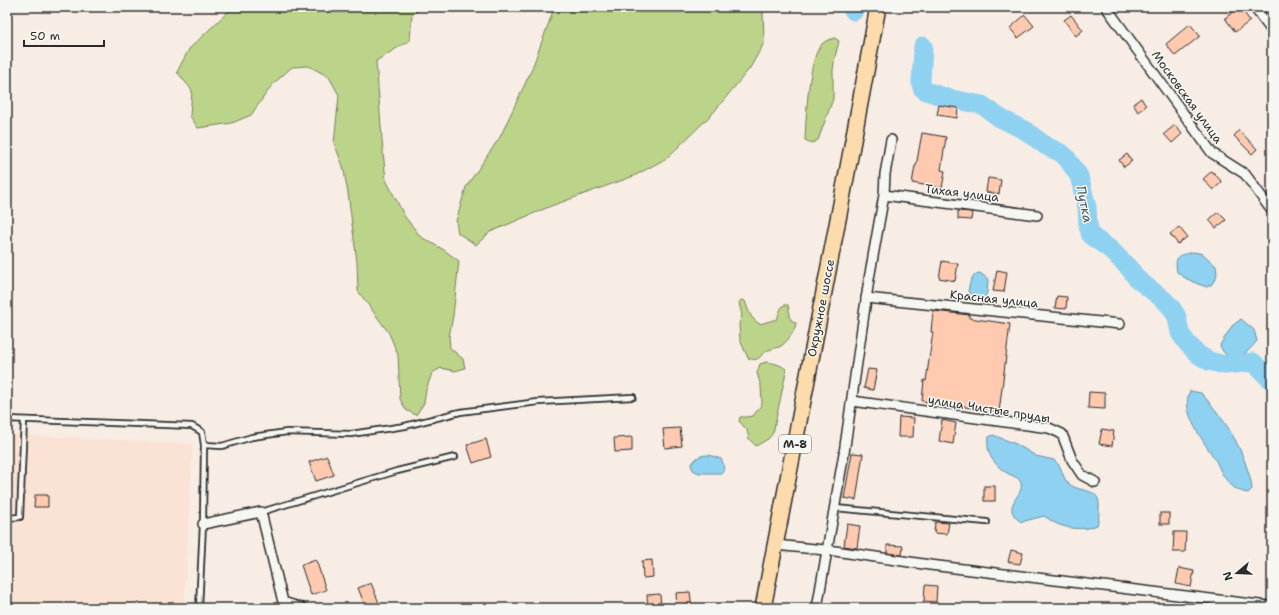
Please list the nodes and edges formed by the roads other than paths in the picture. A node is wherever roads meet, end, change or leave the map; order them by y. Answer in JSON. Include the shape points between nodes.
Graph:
{"nodes":[{"id":1,"x":878,"y":7,"type":"edge"},
{"id":2,"x":1106,"y":7,"type":"edge"},
{"id":3,"x":1254,"y":7,"type":"edge"},
{"id":4,"x":1272,"y":31,"type":"edge"},
{"id":5,"x":891,"y":140,"type":"dead end"},
{"id":6,"x":884,"y":195,"type":"junction"},
{"id":7,"x":1272,"y":209,"type":"edge"},
{"id":8,"x":1037,"y":215,"type":"dead end"},
{"id":9,"x":866,"y":298,"type":"junction"},
{"id":10,"x":1120,"y":324,"type":"dead end"},
{"id":11,"x":632,"y":397,"type":"dead end"},
{"id":12,"x":852,"y":401,"type":"junction"},
{"id":13,"x":7,"y":419,"type":"edge"},
{"id":14,"x":24,"y":420,"type":"junction"},
{"id":15,"x":204,"y":445,"type":"junction"},
{"id":16,"x":455,"y":457,"type":"dead end"},
{"id":17,"x":1095,"y":482,"type":"dead end"},
{"id":18,"x":835,"y":508,"type":"junction"},
{"id":19,"x":261,"y":512,"type":"junction"},
{"id":20,"x":7,"y":518,"type":"edge"},
{"id":21,"x":987,"y":522,"type":"dead end"},
{"id":22,"x":203,"y":524,"type":"junction"},
{"id":23,"x":775,"y":545,"type":"junction"},
{"id":24,"x":828,"y":550,"type":"junction"},
{"id":25,"x":1268,"y":606,"type":"dead end"},
{"id":26,"x":199,"y":608,"type":"edge"},
{"id":27,"x":302,"y":608,"type":"edge"},
{"id":28,"x":764,"y":608,"type":"edge"},
{"id":29,"x":817,"y":608,"type":"edge"}],
"edges":[{"from":1,"to":23,"type":"main road","name":"Окружное шоссе","number":"М-8"},
{"from":2,"to":7,"type":"street","name":"Московская улица","via":[[1212,153],[1245,174]]},
{"from":3,"to":4,"type":"street"},
{"from":5,"to":6,"type":"street"},
{"from":6,"to":8,"type":"street","name":"Тихая улица"},
{"from":6,"to":9,"type":"street"},
{"from":9,"to":10,"type":"street","name":"Красная улица"},
{"from":9,"to":12,"type":"street"},
{"from":11,"to":15,"type":"lane","via":[[538,402],[460,412],[405,426],[351,434],[287,432],[252,437],[222,446]]},
{"from":12,"to":17,"type":"street","name":"улица Чистые пруды","via":[[1049,428],[1062,434],[1072,460],[1082,475]]},
{"from":12,"to":18,"type":"street"},
{"from":13,"to":14,"type":"lane"},
{"from":14,"to":15,"type":"lane","via":[[192,426],[202,432]]},
{"from":14,"to":20,"type":"lane","via":[[20,517]]},
{"from":15,"to":22,"type":"lane"},
{"from":16,"to":19,"type":"lane","via":[[397,471]]},
{"from":18,"to":21,"type":"lane"},
{"from":18,"to":24,"type":"street"},
{"from":19,"to":22,"type":"street"},
{"from":19,"to":27,"type":"street","via":[[283,602]]},
{"from":22,"to":26,"type":"lane"},
{"from":23,"to":24,"type":"street"},
{"from":23,"to":28,"type":"main road","name":"Окружное шоссе","number":"М-8"},
{"from":24,"to":25,"type":"street","via":[[930,565]]},
{"from":24,"to":29,"type":"street"}]}
